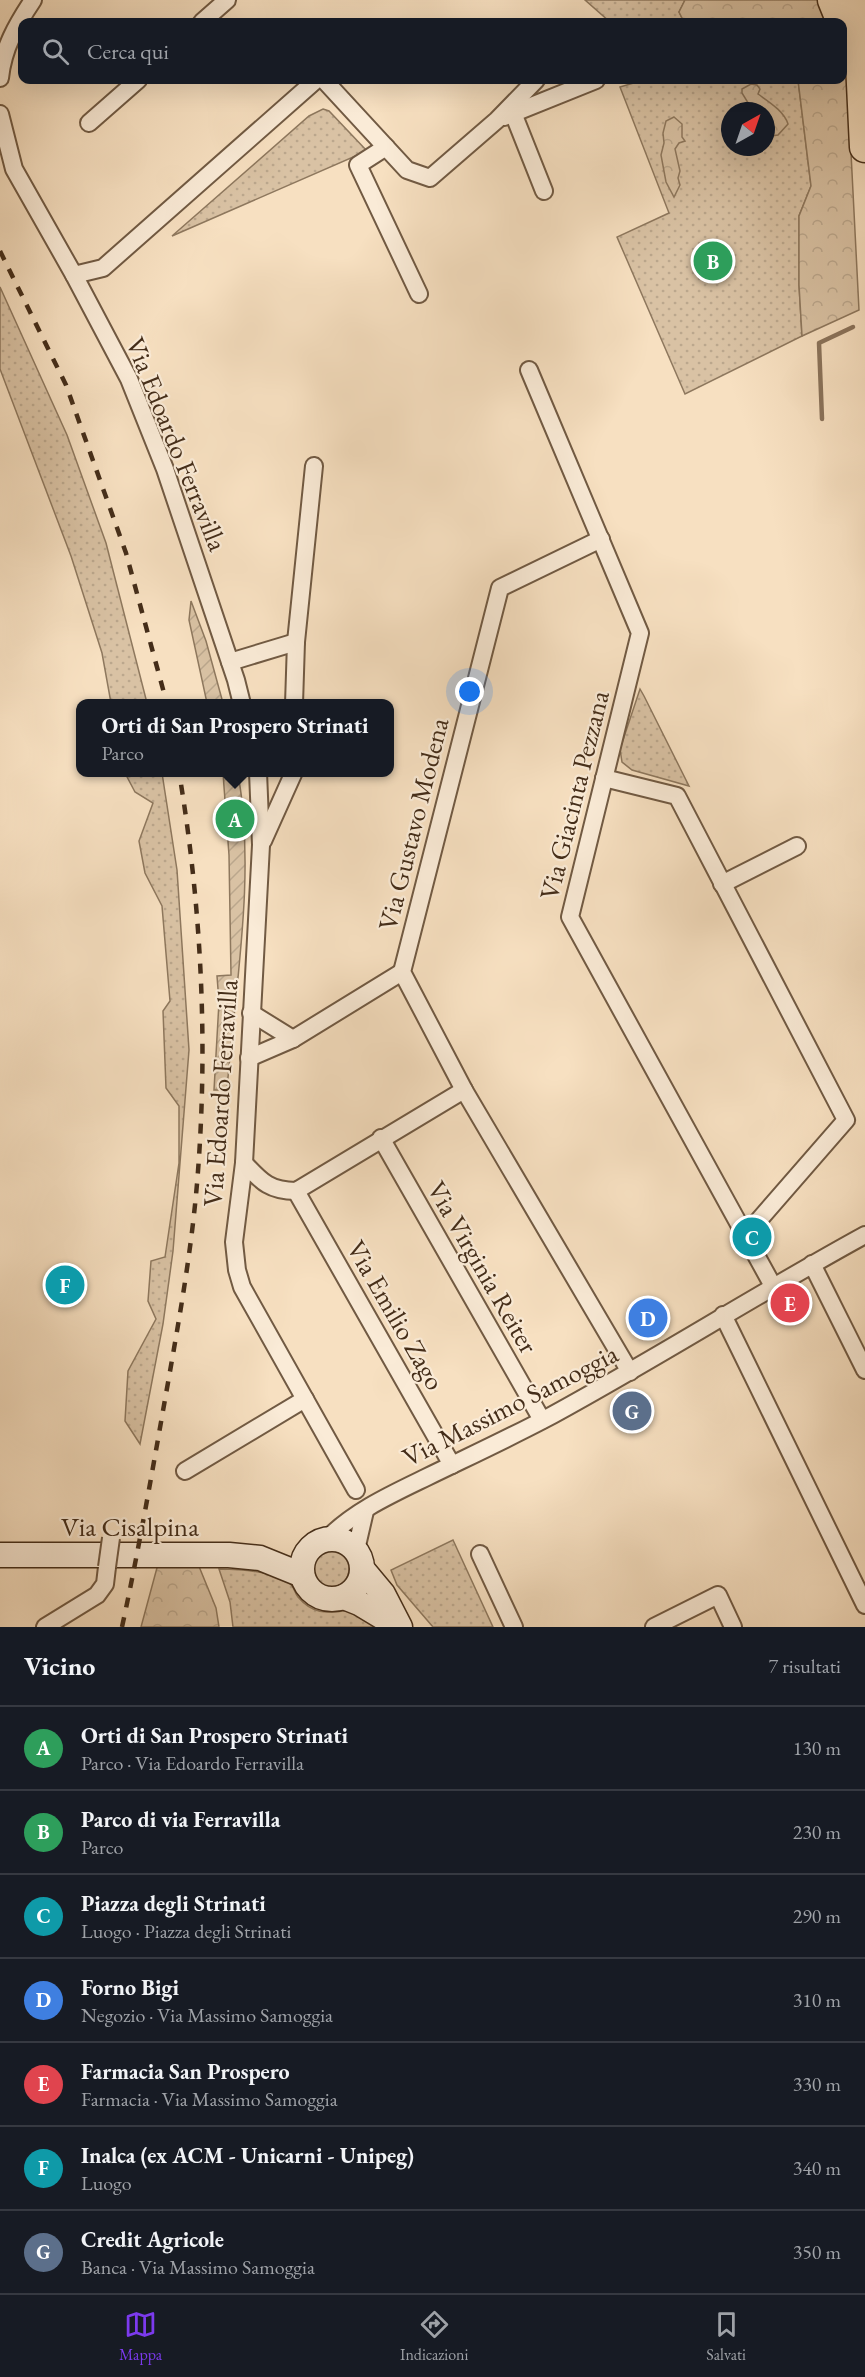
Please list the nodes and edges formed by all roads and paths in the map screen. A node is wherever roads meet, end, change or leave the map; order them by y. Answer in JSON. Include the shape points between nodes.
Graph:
{"nodes":[{"id":1,"x":33,"y":0,"type":"edge"},
{"id":2,"x":227,"y":0,"type":"edge"},
{"id":3,"x":833,"y":0,"type":"edge"},
{"id":4,"x":858,"y":0,"type":"edge"},
{"id":5,"x":22,"y":18,"type":"edge"},
{"id":6,"x":207,"y":18,"type":"edge"},
{"id":7,"x":840,"y":18,"type":"edge"},
{"id":8,"x":18,"y":25,"type":"edge"},
{"id":9,"x":847,"y":35,"type":"edge"},
{"id":10,"x":0,"y":78,"type":"edge"},
{"id":11,"x":133,"y":84,"type":"edge"},
{"id":12,"x":311,"y":84,"type":"edge"},
{"id":13,"x":328,"y":84,"type":"edge"},
{"id":14,"x":532,"y":84,"type":"edge"},
{"id":15,"x":586,"y":84,"type":"edge"},
{"id":16,"x":863,"y":94,"type":"junction"},
{"id":17,"x":513,"y":113,"type":"junction"},
{"id":18,"x":0,"y":114,"type":"edge"},
{"id":19,"x":497,"y":120,"type":"junction"},
{"id":20,"x":89,"y":123,"type":"dead end"},
{"id":21,"x":386,"y":147,"type":"junction"},
{"id":22,"x":865,"y":147,"type":"edge"},
{"id":23,"x":544,"y":191,"type":"dead end"},
{"id":24,"x":74,"y":275,"type":"junction"},
{"id":25,"x":419,"y":294,"type":"dead end"},
{"id":26,"x":529,"y":370,"type":"dead end"},
{"id":27,"x":314,"y":466,"type":"dead end"},
{"id":28,"x":601,"y":539,"type":"junction"},
{"id":29,"x":296,"y":642,"type":"junction"},
{"id":30,"x":230,"y":662,"type":"junction"},
{"id":31,"x":241,"y":699,"type":"edge"},
{"id":32,"x":294,"y":699,"type":"edge"},
{"id":33,"x":258,"y":777,"type":"edge"},
{"id":34,"x":292,"y":777,"type":"edge"},
{"id":35,"x":604,"y":778,"type":"junction"},
{"id":36,"x":261,"y":845,"type":"junction"},
{"id":37,"x":797,"y":846,"type":"dead end"},
{"id":38,"x":722,"y":884,"type":"junction"},
{"id":39,"x":402,"y":972,"type":"junction"},
{"id":40,"x":251,"y":1012,"type":"junction"},
{"id":41,"x":293,"y":1039,"type":"junction"},
{"id":42,"x":249,"y":1058,"type":"junction"},
{"id":43,"x":464,"y":1090,"type":"junction"},
{"id":44,"x":381,"y":1138,"type":"junction"},
{"id":45,"x":244,"y":1162,"type":"junction"},
{"id":46,"x":296,"y":1191,"type":"junction"},
{"id":47,"x":865,"y":1235,"type":"edge"},
{"id":48,"x":745,"y":1236,"type":"junction"},
{"id":49,"x":812,"y":1264,"type":"junction"},
{"id":50,"x":773,"y":1286,"type":"junction"},
{"id":51,"x":723,"y":1315,"type":"junction"},
{"id":52,"x":865,"y":1370,"type":"edge"},
{"id":53,"x":630,"y":1372,"type":"junction"},
{"id":54,"x":305,"y":1399,"type":"junction"},
{"id":55,"x":542,"y":1420,"type":"junction"},
{"id":56,"x":452,"y":1465,"type":"junction"},
{"id":57,"x":185,"y":1472,"type":"dead end"},
{"id":58,"x":356,"y":1490,"type":"dead end"},
{"id":59,"x":365,"y":1511,"type":"junction"},
{"id":60,"x":111,"y":1538,"type":"dead end"},
{"id":61,"x":319,"y":1544,"type":"junction"},
{"id":62,"x":480,"y":1554,"type":"dead end"},
{"id":63,"x":0,"y":1556,"type":"edge"},
{"id":64,"x":260,"y":1558,"type":"junction"},
{"id":65,"x":359,"y":1560,"type":"junction"},
{"id":66,"x":302,"y":1575,"type":"junction"},
{"id":67,"x":344,"y":1597,"type":"junction"},
{"id":68,"x":865,"y":1605,"type":"edge"},
{"id":69,"x":45,"y":1627,"type":"edge"},
{"id":70,"x":400,"y":1627,"type":"edge"},
{"id":71,"x":514,"y":1627,"type":"edge"},
{"id":72,"x":654,"y":1627,"type":"edge"},
{"id":73,"x":733,"y":1627,"type":"edge"}],
"edges":[{"from":1,"to":5,"type":"street"},
{"from":2,"to":6,"type":"street"},
{"from":3,"to":7,"type":"highway"},
{"from":4,"to":16,"type":"highway"},
{"from":8,"to":10,"type":"street","via":[[3,55]]},
{"from":9,"to":16,"type":"highway"},
{"from":11,"to":20,"type":"street"},
{"from":12,"to":24,"type":"street","via":[[103,268]]},
{"from":13,"to":21,"type":"street"},
{"from":14,"to":19,"type":"street"},
{"from":15,"to":17,"type":"street"},
{"from":16,"to":22,"type":"highway"},
{"from":17,"to":19,"type":"street"},
{"from":17,"to":23,"type":"street"},
{"from":18,"to":24,"type":"street","name":"Via Edoardo Ferravilla","via":[[14,169]]},
{"from":19,"to":21,"type":"street","via":[[430,178],[407,170]]},
{"from":21,"to":25,"type":"street","via":[[358,165]]},
{"from":24,"to":30,"type":"street","name":"Via Edoardo Ferravilla","via":[[129,379],[162,460]]},
{"from":26,"to":28,"type":"street","name":"Via Giacinta Pezzana"},
{"from":27,"to":29,"type":"street"},
{"from":28,"to":35,"type":"street","name":"Via Giacinta Pezzana","via":[[640,633]]},
{"from":28,"to":39,"type":"street","name":"Via Gustavo Modena","via":[[500,588]]},
{"from":29,"to":30,"type":"street"},
{"from":29,"to":32,"type":"street"},
{"from":30,"to":31,"type":"street","name":"Via Edoardo Ferravilla"},
{"from":33,"to":36,"type":"street","name":"Via Edoardo Ferravilla"},
{"from":34,"to":36,"type":"street"},
{"from":35,"to":38,"type":"street","via":[[677,796]]},
{"from":35,"to":48,"type":"street","name":"Via Giacinta Pezzana","via":[[570,916]]},
{"from":36,"to":40,"type":"street","name":"Via Edoardo Ferravilla"},
{"from":37,"to":38,"type":"street"},
{"from":38,"to":48,"type":"street","via":[[846,1120]]},
{"from":39,"to":41,"type":"street","name":"Via Gustavo Modena"},
{"from":39,"to":43,"type":"street","name":"Via Gustavo Modena"},
{"from":40,"to":41,"type":"street"},
{"from":40,"to":42,"type":"street","name":"Via Edoardo Ferravilla"},
{"from":41,"to":42,"type":"street","name":"Via Gustavo Modena"},
{"from":42,"to":45,"type":"street","name":"Via Edoardo Ferravilla"},
{"from":43,"to":44,"type":"street"},
{"from":43,"to":53,"type":"street","name":"Via Gustavo Modena"},
{"from":44,"to":46,"type":"street"},
{"from":44,"to":55,"type":"street","name":"Via Virginia Reiter"},
{"from":45,"to":46,"type":"street","via":[[268,1186]]},
{"from":45,"to":54,"type":"street","name":"Via Edoardo Ferravilla","via":[[234,1242],[237,1270],[242,1287]]},
{"from":46,"to":56,"type":"street","name":"Via Emilio Zago"},
{"from":47,"to":49,"type":"street","name":"Via Massimo Samoggia"},
{"from":48,"to":50,"type":"street","name":"Via Giacinta Pezzana"},
{"from":49,"to":50,"type":"street","name":"Via Massimo Samoggia"},
{"from":49,"to":52,"type":"street"},
{"from":50,"to":51,"type":"street","name":"Via Massimo Samoggia"},
{"from":51,"to":53,"type":"street","name":"Via Massimo Samoggia"},
{"from":51,"to":68,"type":"street"},
{"from":53,"to":55,"type":"street","name":"Via Massimo Samoggia"},
{"from":54,"to":57,"type":"street"},
{"from":54,"to":58,"type":"street","name":"Via Edoardo Ferravilla"},
{"from":55,"to":56,"type":"street","name":"Via Massimo Samoggia"},
{"from":56,"to":59,"type":"street","name":"Via Massimo Samoggia"},
{"from":59,"to":61,"type":"street","name":"Via Massimo Samoggia"},
{"from":59,"to":65,"type":"street"},
{"from":60,"to":69,"type":"street","bridge":true,"via":[[105,1584],[100,1593]]},
{"from":61,"to":64,"type":"main road","name":"Via Cisalpina"},
{"from":61,"to":65,"type":"main road","name":"Via Cisalpina","via":[[343,1541]]},
{"from":61,"to":66,"type":"main road","via":[[304,1556]]},
{"from":62,"to":71,"type":"street"},
{"from":63,"to":64,"type":"main road","name":"Via Cisalpina"},
{"from":64,"to":66,"type":"main road","name":"Via Cisalpina"},
{"from":65,"to":67,"type":"main road","via":[[357,1586]]},
{"from":65,"to":70,"type":"main road","name":"Via Cisalpina"},
{"from":66,"to":67,"type":"main road","name":"Via Cisalpina","via":[[318,1596]]},
{"from":67,"to":70,"type":"main road","name":"Via Cisalpina"},
{"from":72,"to":73,"type":"street","via":[[718,1595]]}]}
